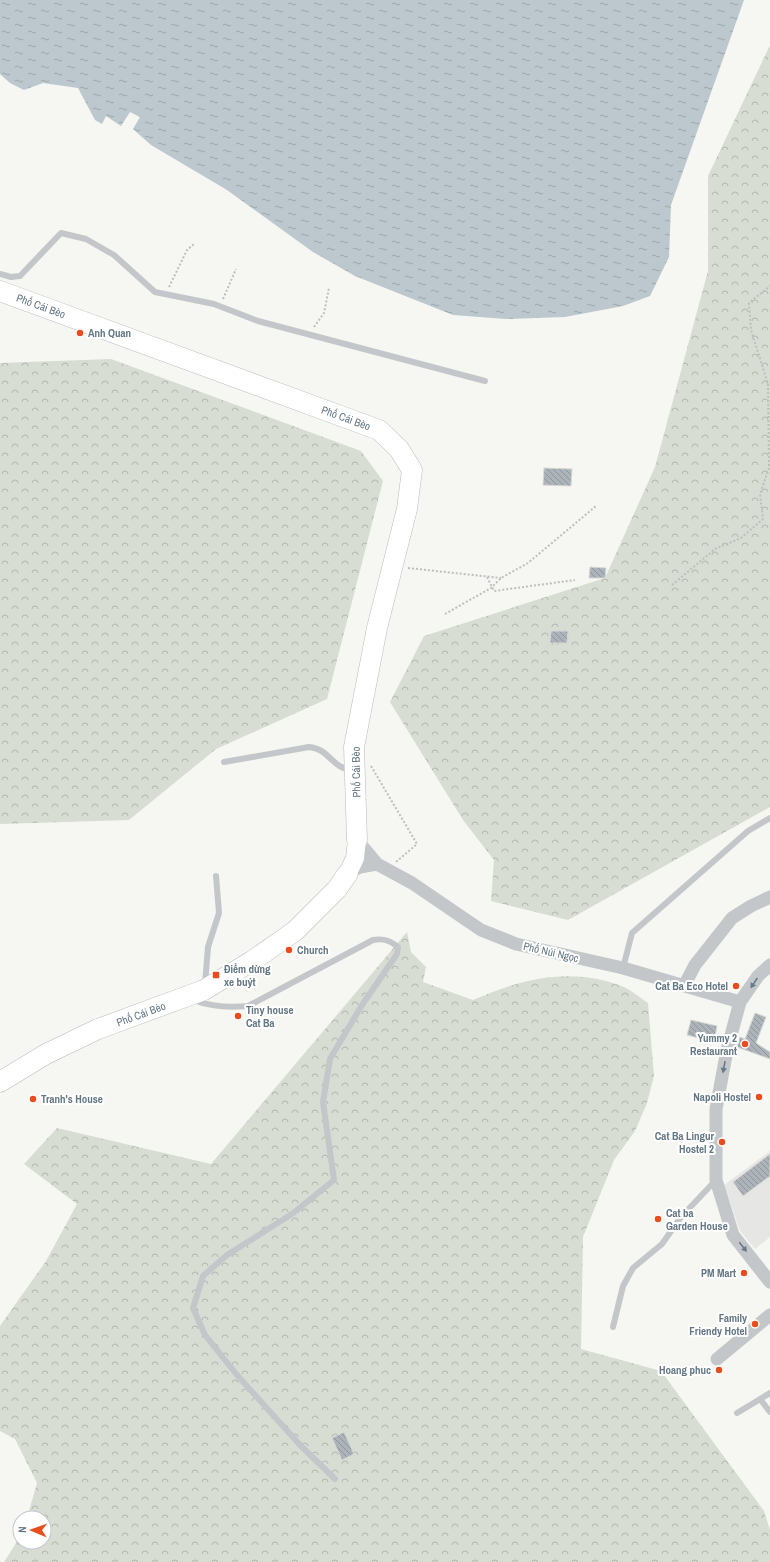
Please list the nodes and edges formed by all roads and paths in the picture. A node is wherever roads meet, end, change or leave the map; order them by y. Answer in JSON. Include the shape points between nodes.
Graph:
{"nodes":[{"id":1,"x":194,"y":244,"type":"dead end"},
{"id":2,"x":236,"y":269,"type":"dead end"},
{"id":3,"x":0,"y":274,"type":"edge"},
{"id":4,"x":770,"y":286,"type":"edge"},
{"id":5,"x":169,"y":288,"type":"dead end"},
{"id":6,"x":329,"y":288,"type":"dead end"},
{"id":7,"x":0,"y":291,"type":"edge"},
{"id":8,"x":220,"y":306,"type":"junction"},
{"id":9,"x":307,"y":333,"type":"junction"},
{"id":10,"x":485,"y":381,"type":"dead end"},
{"id":11,"x":596,"y":506,"type":"dead end"},
{"id":12,"x":393,"y":567,"type":"junction"},
{"id":13,"x":487,"y":576,"type":"junction"},
{"id":14,"x":501,"y":578,"type":"junction"},
{"id":15,"x":575,"y":580,"type":"dead end"},
{"id":16,"x":672,"y":585,"type":"dead end"},
{"id":17,"x":491,"y":588,"type":"junction"},
{"id":18,"x":445,"y":614,"type":"dead end"},
{"id":19,"x":354,"y":746,"type":"junction"},
{"id":20,"x":224,"y":762,"type":"dead end"},
{"id":21,"x":355,"y":770,"type":"junction"},
{"id":22,"x":770,"y":818,"type":"edge"},
{"id":23,"x":357,"y":840,"type":"junction"},
{"id":24,"x":382,"y":867,"type":"junction"},
{"id":25,"x":348,"y":873,"type":"junction"},
{"id":26,"x":216,"y":876,"type":"dead end"},
{"id":27,"x":770,"y":898,"type":"edge"},
{"id":28,"x":770,"y":965,"type":"edge"},
{"id":29,"x":623,"y":968,"type":"junction"},
{"id":30,"x":684,"y":986,"type":"junction"},
{"id":31,"x":204,"y":990,"type":"junction"},
{"id":32,"x":186,"y":997,"type":"junction"},
{"id":33,"x":740,"y":1002,"type":"junction"},
{"id":34,"x":0,"y":1082,"type":"edge"},
{"id":35,"x":716,"y":1180,"type":"junction"},
{"id":36,"x":770,"y":1282,"type":"edge"},
{"id":37,"x":770,"y":1315,"type":"edge"},
{"id":38,"x":613,"y":1327,"type":"dead end"},
{"id":39,"x":717,"y":1359,"type":"dead end"},
{"id":40,"x":770,"y":1393,"type":"edge"},
{"id":41,"x":760,"y":1399,"type":"junction"},
{"id":42,"x":770,"y":1412,"type":"edge"},
{"id":43,"x":737,"y":1413,"type":"dead end"},
{"id":44,"x":335,"y":1478,"type":"dead end"}],
"edges":[{"from":1,"to":5,"type":"path","via":[[187,250]]},
{"from":2,"to":8,"type":"path"},
{"from":3,"to":8,"type":"lane","via":[[20,276],[61,232],[86,239],[114,255],[154,292]]},
{"from":4,"to":16,"type":"path","via":[[749,303],[751,330],[768,384],[769,468],[760,494],[763,519],[741,538],[715,549]]},
{"from":6,"to":9,"type":"path","via":[[324,313]]},
{"from":7,"to":12,"type":"main road","name":"Phố Cái Bèo","via":[[379,430],[399,449],[412,470],[407,508]]},
{"from":8,"to":9,"type":"lane","via":[[258,321]]},
{"from":9,"to":10,"type":"lane"},
{"from":11,"to":14,"type":"path","via":[[528,563]]},
{"from":12,"to":13,"type":"path"},
{"from":12,"to":19,"type":"main road","name":"Phố Cái Bèo","via":[[377,628]]},
{"from":13,"to":14,"type":"path"},
{"from":13,"to":17,"type":"path"},
{"from":14,"to":17,"type":"path"},
{"from":15,"to":17,"type":"path","via":[[498,591]]},
{"from":17,"to":18,"type":"path"},
{"from":19,"to":21,"type":"main road","name":"Phố Cái Bèo"},
{"from":19,"to":24,"type":"path","via":[[372,767],[417,844]]},
{"from":20,"to":21,"type":"lane","via":[[309,747],[321,749],[341,768]]},
{"from":21,"to":23,"type":"main road","name":"Phố Cái Bèo"},
{"from":22,"to":29,"type":"lane","via":[[748,831],[632,933]]},
{"from":23,"to":24,"type":"street"},
{"from":23,"to":25,"type":"main road","name":"Phố Cái Bèo","via":[[355,858]]},
{"from":24,"to":25,"type":"street","via":[[360,867]]},
{"from":24,"to":29,"type":"street","name":"Phố Núi Ngọc","via":[[412,883],[481,930],[516,944]]},
{"from":25,"to":31,"type":"main road","name":"Phố Cái Bèo","via":[[337,889],[295,931],[252,962]]},
{"from":26,"to":31,"type":"lane","via":[[219,913],[208,947]]},
{"from":27,"to":30,"type":"street","via":[[732,918],[695,965]]},
{"from":28,"to":33,"type":"street","one_way":true,"via":[[758,976]]},
{"from":29,"to":30,"type":"street","name":"Phố Núi Ngọc"},
{"from":30,"to":33,"type":"street","name":"Phố Núi Ngọc"},
{"from":31,"to":32,"type":"main road","name":"Phố Cái Bèo"},
{"from":32,"to":34,"type":"main road","name":"Phố Cái Bèo","via":[[98,1030],[46,1054]]},
{"from":32,"to":44,"type":"lane","via":[[225,1008],[248,1006],[373,940],[385,939],[398,947],[397,954],[362,1005],[330,1059],[323,1102],[334,1180],[292,1214],[227,1255],[203,1276],[193,1308],[205,1335],[237,1375],[300,1445]]},
{"from":33,"to":35,"type":"street","one_way":true,"via":[[727,1050],[716,1109]]},
{"from":35,"to":36,"type":"street","one_way":true,"via":[[733,1235]]},
{"from":35,"to":38,"type":"lane","via":[[681,1217],[662,1244],[633,1268],[623,1286]]},
{"from":37,"to":39,"type":"street"},
{"from":40,"to":41,"type":"lane"},
{"from":41,"to":42,"type":"lane"},
{"from":41,"to":43,"type":"lane"}]}
